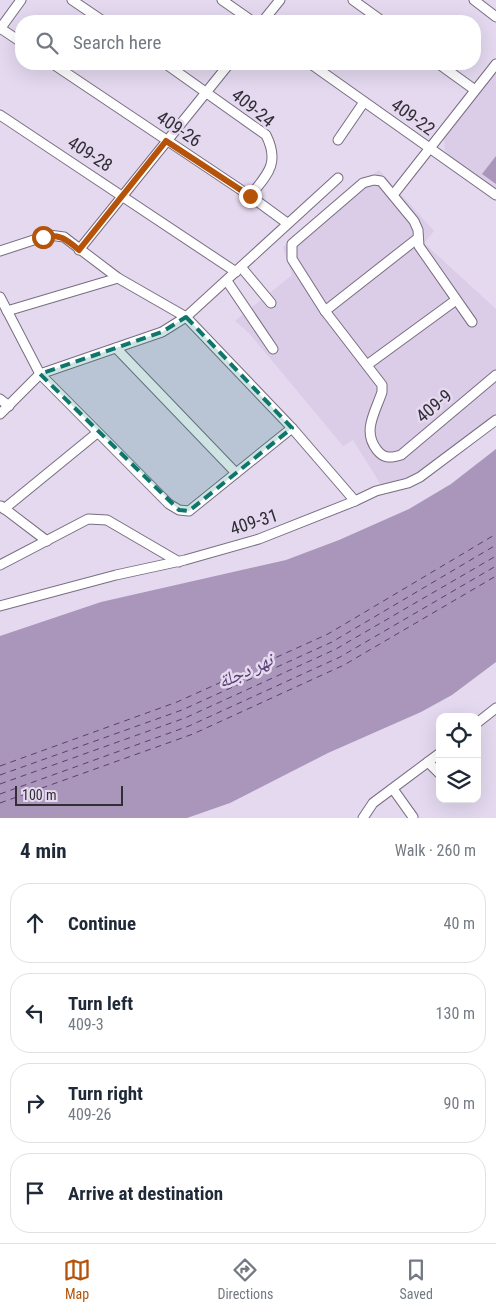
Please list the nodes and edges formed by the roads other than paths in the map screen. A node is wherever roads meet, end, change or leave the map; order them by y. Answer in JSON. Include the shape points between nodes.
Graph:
{"nodes":[{"id":1,"x":21,"y":0,"type":"edge"},
{"id":2,"x":72,"y":0,"type":"edge"},
{"id":3,"x":222,"y":0,"type":"edge"},
{"id":4,"x":280,"y":0,"type":"edge"},
{"id":5,"x":353,"y":0,"type":"edge"},
{"id":6,"x":474,"y":0,"type":"edge"},
{"id":7,"x":94,"y":15,"type":"edge"},
{"id":8,"x":243,"y":15,"type":"edge"},
{"id":9,"x":268,"y":15,"type":"edge"},
{"id":10,"x":374,"y":15,"type":"edge"},
{"id":11,"x":496,"y":17,"type":"edge"},
{"id":12,"x":0,"y":28,"type":"edge"},
{"id":13,"x":15,"y":38,"type":"edge"},
{"id":14,"x":495,"y":66,"type":"edge"},
{"id":15,"x":62,"y":70,"type":"edge"},
{"id":16,"x":175,"y":70,"type":"edge"},
{"id":17,"x":224,"y":70,"type":"edge"},
{"id":18,"x":319,"y":70,"type":"edge"},
{"id":19,"x":447,"y":70,"type":"edge"},
{"id":20,"x":475,"y":90,"type":"junction"},
{"id":21,"x":206,"y":91,"type":"junction"},
{"id":22,"x":364,"y":102,"type":"junction"},
{"id":23,"x":0,"y":115,"type":"edge"},
{"id":24,"x":338,"y":140,"type":"dead end"},
{"id":25,"x":166,"y":141,"type":"junction"},
{"id":26,"x":430,"y":149,"type":"junction"},
{"id":27,"x":338,"y":178,"type":"dead end"},
{"id":28,"x":123,"y":195,"type":"junction"},
{"id":29,"x":393,"y":195,"type":"junction"},
{"id":30,"x":496,"y":195,"type":"edge"},
{"id":31,"x":250,"y":196,"type":"junction"},
{"id":32,"x":287,"y":223,"type":"junction"},
{"id":33,"x":418,"y":238,"type":"junction"},
{"id":34,"x":79,"y":250,"type":"junction"},
{"id":35,"x":0,"y":251,"type":"edge"},
{"id":36,"x":239,"y":270,"type":"junction"},
{"id":37,"x":118,"y":278,"type":"junction"},
{"id":38,"x":227,"y":281,"type":"junction"},
{"id":39,"x":0,"y":297,"type":"edge"},
{"id":40,"x":456,"y":300,"type":"junction"},
{"id":41,"x":271,"y":303,"type":"dead end"},
{"id":42,"x":7,"y":311,"type":"junction"},
{"id":43,"x":325,"y":311,"type":"junction"},
{"id":44,"x":186,"y":317,"type":"junction"},
{"id":45,"x":472,"y":322,"type":"dead end"},
{"id":46,"x":116,"y":348,"type":"junction"},
{"id":47,"x":273,"y":349,"type":"dead end"},
{"id":48,"x":367,"y":365,"type":"junction"},
{"id":49,"x":40,"y":374,"type":"junction"},
{"id":50,"x":496,"y":375,"type":"edge"},
{"id":51,"x":0,"y":399,"type":"edge"},
{"id":52,"x":9,"y":406,"type":"junction"},
{"id":53,"x":0,"y":414,"type":"edge"},
{"id":54,"x":496,"y":420,"type":"edge"},
{"id":55,"x":292,"y":428,"type":"junction"},
{"id":56,"x":97,"y":433,"type":"junction"},
{"id":57,"x":236,"y":473,"type":"junction"},
{"id":58,"x":355,"y":501,"type":"junction"},
{"id":59,"x":2,"y":507,"type":"edge"},
{"id":60,"x":47,"y":541,"type":"junction"},
{"id":61,"x":179,"y":562,"type":"junction"},
{"id":62,"x":0,"y":565,"type":"edge"},
{"id":63,"x":0,"y":606,"type":"edge"},
{"id":64,"x":496,"y":708,"type":"edge"},
{"id":65,"x":481,"y":720,"type":"edge"},
{"id":66,"x":436,"y":755,"type":"edge"},
{"id":67,"x":428,"y":762,"type":"junction"},
{"id":68,"x":436,"y":770,"type":"edge"},
{"id":69,"x":393,"y":789,"type":"junction"},
{"id":70,"x":413,"y":817,"type":"dead end"},
{"id":71,"x":363,"y":818,"type":"edge"}],
"edges":[{"from":1,"to":12,"type":"street"},
{"from":2,"to":7,"type":"street"},
{"from":3,"to":8,"type":"street"},
{"from":4,"to":9,"type":"street"},
{"from":5,"to":10,"type":"street"},
{"from":6,"to":11,"type":"street"},
{"from":12,"to":13,"type":"street"},
{"from":14,"to":20,"type":"street"},
{"from":15,"to":25,"type":"street","name":"409-26"},
{"from":16,"to":21,"type":"street","name":"409-24"},
{"from":17,"to":21,"type":"street"},
{"from":18,"to":22,"type":"street","name":"409-22"},
{"from":19,"to":20,"type":"street"},
{"from":20,"to":26,"type":"street"},
{"from":21,"to":25,"type":"street"},
{"from":21,"to":31,"type":"street","name":"409-24","via":[[266,135],[272,148],[272,163],[267,175]]},
{"from":22,"to":24,"type":"street"},
{"from":22,"to":26,"type":"street","name":"409-22"},
{"from":23,"to":28,"type":"street","name":"409-28"},
{"from":25,"to":28,"type":"street"},
{"from":25,"to":31,"type":"street","name":"409-26"},
{"from":26,"to":29,"type":"street"},
{"from":26,"to":30,"type":"street","name":"409-22"},
{"from":27,"to":32,"type":"street"},
{"from":28,"to":34,"type":"street"},
{"from":28,"to":36,"type":"street","name":"409-28"},
{"from":29,"to":33,"type":"street","via":[[414,221]]},
{"from":29,"to":43,"type":"street","via":[[380,181],[363,183],[292,244],[292,258]]},
{"from":31,"to":32,"type":"street","name":"409-26"},
{"from":32,"to":36,"type":"street"},
{"from":33,"to":40,"type":"street","via":[[426,259]]},
{"from":33,"to":43,"type":"street"},
{"from":34,"to":35,"type":"street","via":[[64,237],[49,235]]},
{"from":34,"to":37,"type":"street"},
{"from":36,"to":38,"type":"street"},
{"from":36,"to":41,"type":"street","name":"409-28"},
{"from":37,"to":42,"type":"street"},
{"from":37,"to":44,"type":"street"},
{"from":38,"to":44,"type":"street"},
{"from":38,"to":47,"type":"street"},
{"from":39,"to":42,"type":"street"},
{"from":40,"to":45,"type":"street"},
{"from":40,"to":48,"type":"street"},
{"from":42,"to":49,"type":"street"},
{"from":43,"to":48,"type":"street"},
{"from":44,"to":46,"type":"street","via":[[162,332]]},
{"from":44,"to":55,"type":"street"},
{"from":46,"to":49,"type":"street"},
{"from":46,"to":57,"type":"street"},
{"from":48,"to":50,"type":"street","name":"409-9","via":[[382,385],[368,433],[381,455],[390,458],[401,455]]},
{"from":49,"to":52,"type":"street"},
{"from":49,"to":56,"type":"street"},
{"from":51,"to":52,"type":"street"},
{"from":52,"to":53,"type":"street"},
{"from":54,"to":58,"type":"street","name":"409-31","via":[[420,477],[376,490]]},
{"from":55,"to":57,"type":"street"},
{"from":55,"to":58,"type":"street"},
{"from":56,"to":57,"type":"street","via":[[179,510],[189,511]]},
{"from":56,"to":59,"type":"street"},
{"from":58,"to":61,"type":"street","name":"409-31","via":[[258,539]]},
{"from":59,"to":60,"type":"street"},
{"from":60,"to":61,"type":"street","via":[[96,518],[107,520]]},
{"from":60,"to":62,"type":"street"},
{"from":61,"to":63,"type":"street","name":"409-31","via":[[116,574]]},
{"from":64,"to":65,"type":"street"},
{"from":66,"to":67,"type":"street"},
{"from":67,"to":68,"type":"street"},
{"from":67,"to":69,"type":"street"},
{"from":69,"to":70,"type":"street"},
{"from":69,"to":71,"type":"street","via":[[372,803]]}]}
